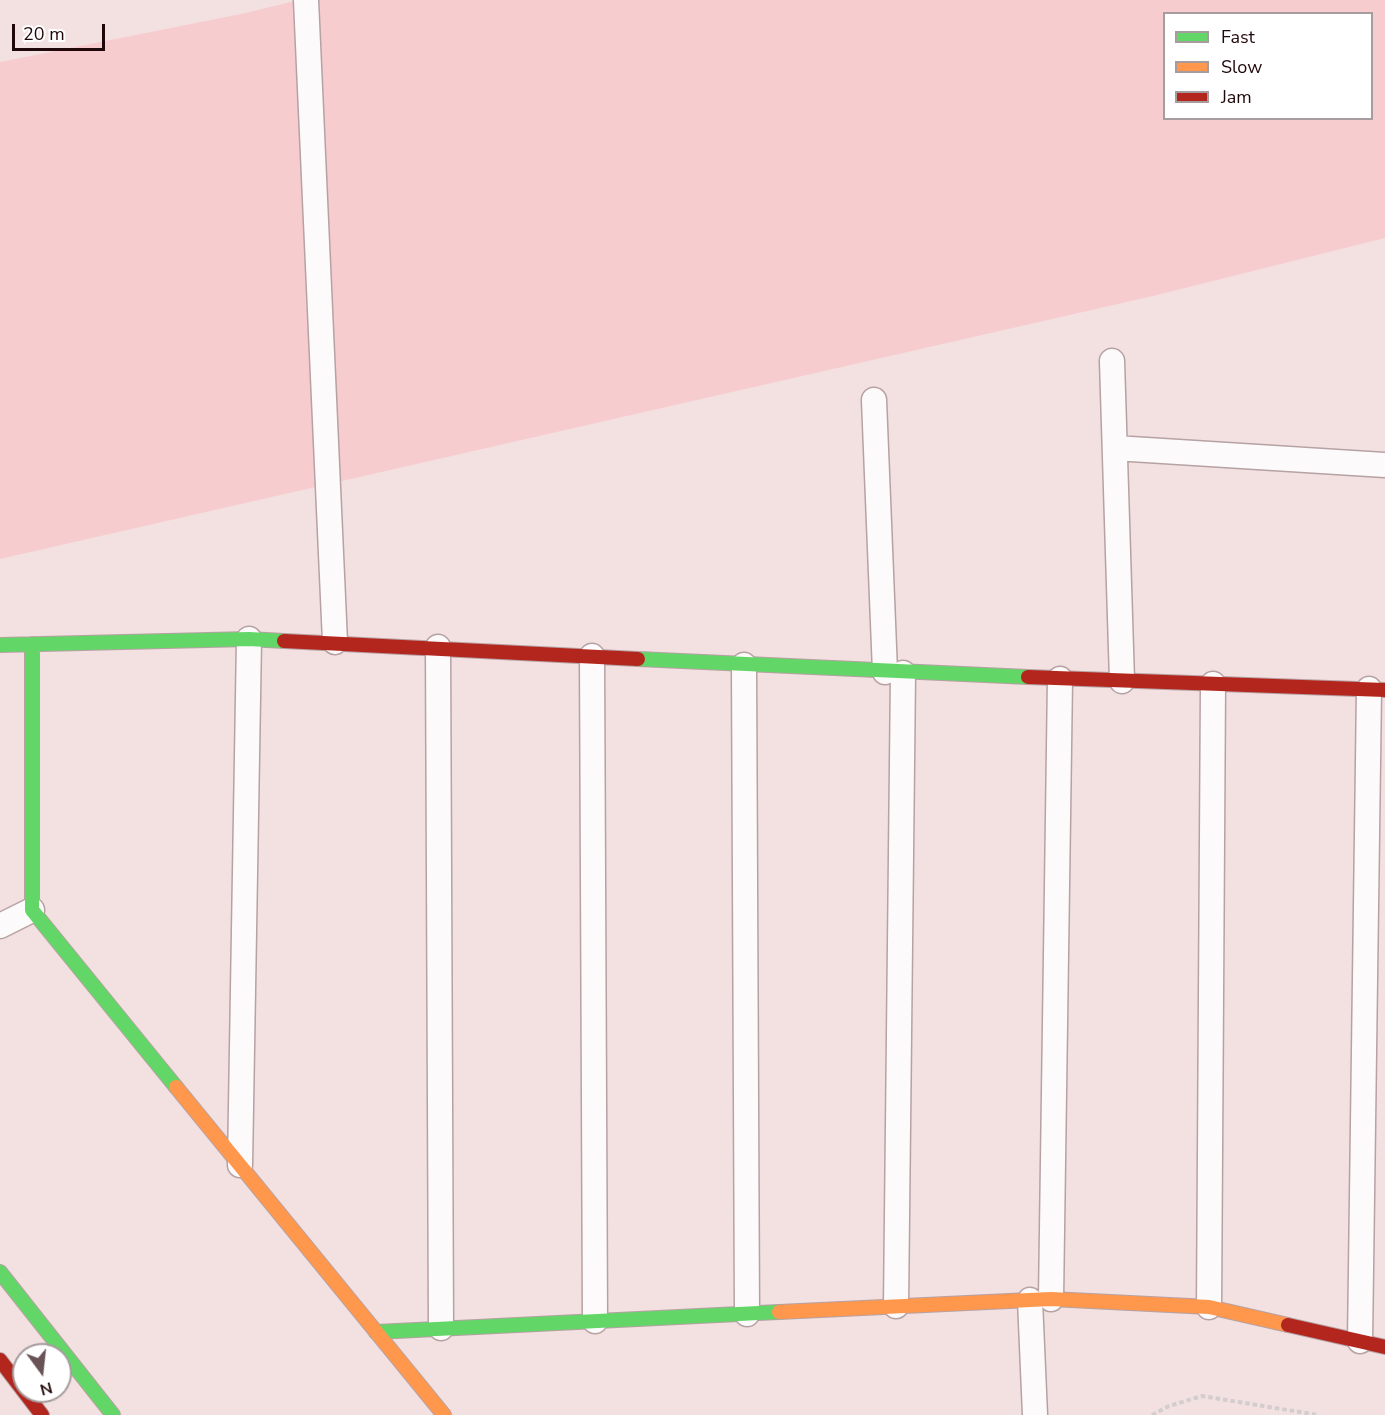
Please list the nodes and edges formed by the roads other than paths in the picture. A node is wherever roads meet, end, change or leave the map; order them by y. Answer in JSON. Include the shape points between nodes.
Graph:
{"nodes":[{"id":1,"x":306,"y":0,"type":"edge"},
{"id":2,"x":1112,"y":361,"type":"dead end"},
{"id":3,"x":874,"y":400,"type":"dead end"},
{"id":4,"x":1115,"y":448,"type":"junction"},
{"id":5,"x":1385,"y":465,"type":"edge"},
{"id":6,"x":249,"y":639,"type":"junction"},
{"id":7,"x":335,"y":642,"type":"junction"},
{"id":8,"x":32,"y":644,"type":"junction"},
{"id":9,"x":0,"y":645,"type":"edge"},
{"id":10,"x":438,"y":647,"type":"junction"},
{"id":11,"x":592,"y":656,"type":"junction"},
{"id":12,"x":744,"y":665,"type":"junction"},
{"id":13,"x":894,"y":673,"type":"junction"},
{"id":14,"x":1060,"y":679,"type":"junction"},
{"id":15,"x":1122,"y":681,"type":"junction"},
{"id":16,"x":1213,"y":684,"type":"junction"},
{"id":17,"x":1377,"y":689,"type":"edge"},
{"id":18,"x":32,"y":910,"type":"junction"},
{"id":19,"x":0,"y":926,"type":"edge"},
{"id":20,"x":240,"y":1165,"type":"junction"},
{"id":21,"x":0,"y":1272,"type":"edge"},
{"id":22,"x":1041,"y":1299,"type":"junction"},
{"id":23,"x":896,"y":1306,"type":"junction"},
{"id":24,"x":1209,"y":1307,"type":"junction"},
{"id":25,"x":747,"y":1314,"type":"junction"},
{"id":26,"x":595,"y":1321,"type":"junction"},
{"id":27,"x":441,"y":1328,"type":"junction"},
{"id":28,"x":376,"y":1332,"type":"junction"},
{"id":29,"x":1360,"y":1341,"type":"junction"},
{"id":30,"x":1385,"y":1347,"type":"edge"},
{"id":31,"x":0,"y":1360,"type":"edge"},
{"id":32,"x":42,"y":1415,"type":"edge"},
{"id":33,"x":113,"y":1415,"type":"edge"},
{"id":34,"x":444,"y":1415,"type":"edge"},
{"id":35,"x":1035,"y":1415,"type":"edge"}],
"edges":[{"from":1,"to":7,"type":"street"},
{"from":2,"to":4,"type":"street"},
{"from":3,"to":13,"type":"street"},
{"from":4,"to":5,"type":"street"},
{"from":4,"to":15,"type":"street"},
{"from":6,"to":7,"type":"street"},
{"from":6,"to":8,"type":"street"},
{"from":6,"to":20,"type":"street"},
{"from":7,"to":10,"type":"street"},
{"from":8,"to":9,"type":"street"},
{"from":8,"to":18,"type":"street"},
{"from":10,"to":11,"type":"street"},
{"from":10,"to":27,"type":"street"},
{"from":11,"to":12,"type":"street"},
{"from":11,"to":26,"type":"street"},
{"from":12,"to":13,"type":"street"},
{"from":12,"to":25,"type":"street"},
{"from":13,"to":14,"type":"street"},
{"from":13,"to":23,"type":"street"},
{"from":14,"to":15,"type":"street"},
{"from":14,"to":22,"type":"street"},
{"from":15,"to":16,"type":"street"},
{"from":16,"to":17,"type":"street"},
{"from":16,"to":24,"type":"street"},
{"from":17,"to":29,"type":"street"},
{"from":18,"to":19,"type":"street"},
{"from":18,"to":20,"type":"street"},
{"from":20,"to":28,"type":"street"},
{"from":21,"to":33,"type":"street"},
{"from":22,"to":23,"type":"street"},
{"from":22,"to":24,"type":"street"},
{"from":22,"to":35,"type":"street"},
{"from":23,"to":25,"type":"street"},
{"from":24,"to":29,"type":"street"},
{"from":25,"to":26,"type":"street"},
{"from":26,"to":27,"type":"street"},
{"from":27,"to":28,"type":"street"},
{"from":28,"to":34,"type":"street"},
{"from":29,"to":30,"type":"street"},
{"from":31,"to":32,"type":"street"}]}
